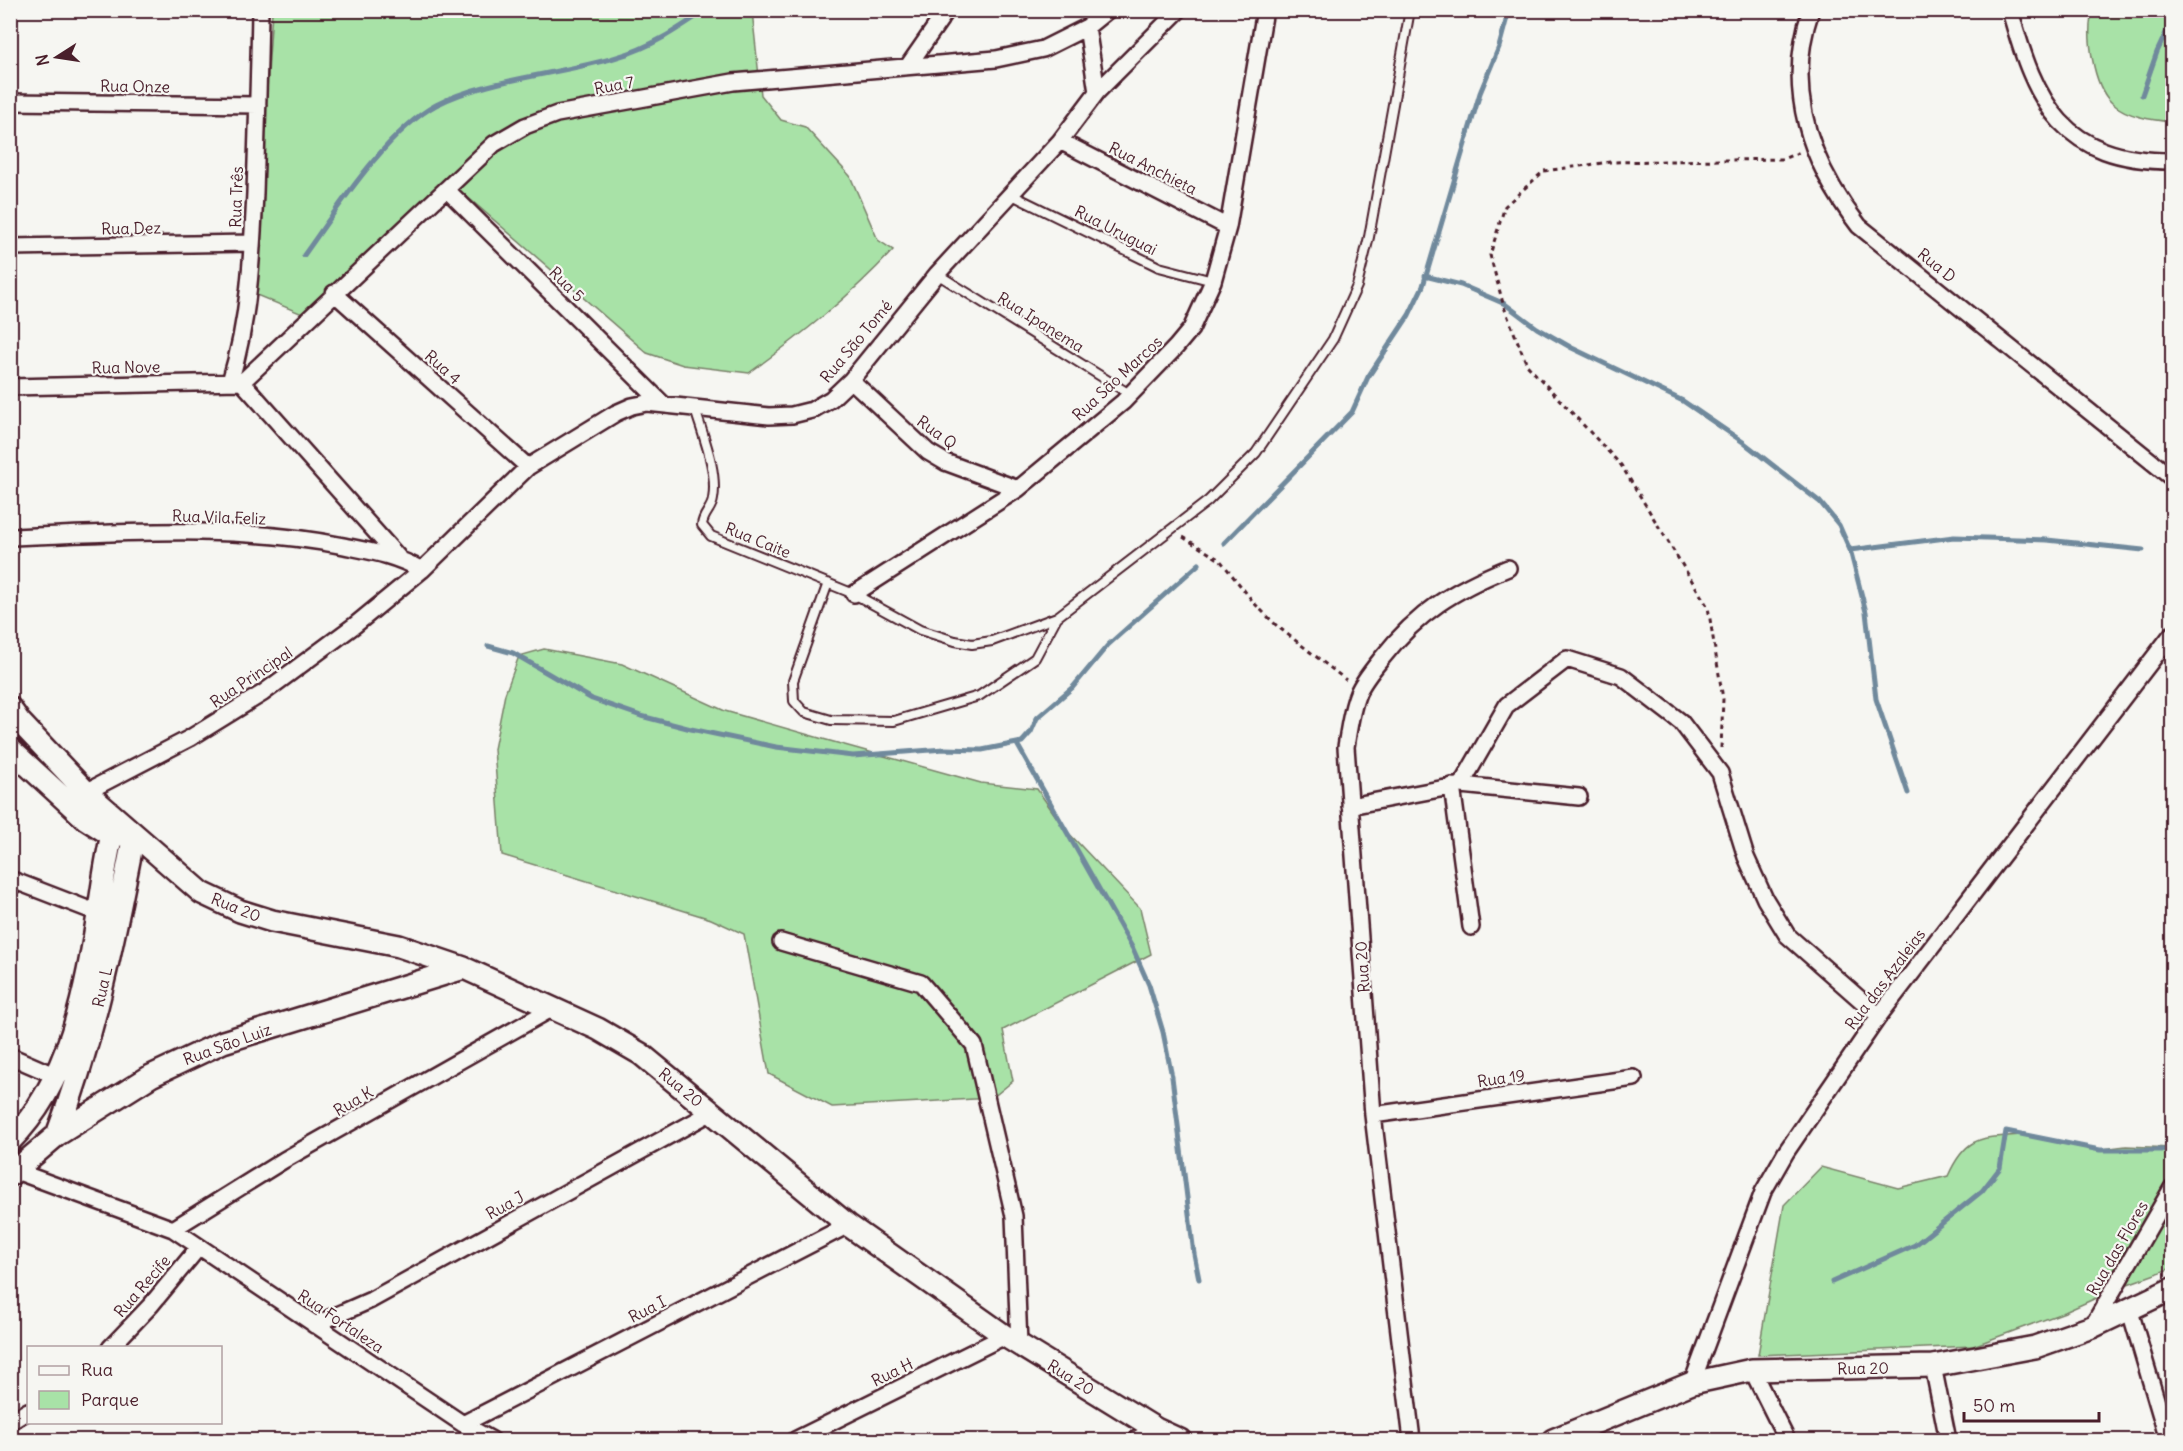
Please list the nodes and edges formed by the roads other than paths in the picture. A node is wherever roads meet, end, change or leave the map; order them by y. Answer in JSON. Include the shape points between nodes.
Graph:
{"nodes":[{"id":1,"x":260,"y":10,"type":"edge"},
{"id":2,"x":947,"y":10,"type":"edge"},
{"id":3,"x":1108,"y":10,"type":"edge"},
{"id":4,"x":1179,"y":10,"type":"edge"},
{"id":5,"x":1264,"y":10,"type":"edge"},
{"id":6,"x":1410,"y":10,"type":"edge"},
{"id":7,"x":1811,"y":10,"type":"edge"},
{"id":8,"x":2010,"y":10,"type":"edge"},
{"id":9,"x":1087,"y":27,"type":"junction"},
{"id":10,"x":908,"y":66,"type":"junction"},
{"id":11,"x":1097,"y":92,"type":"junction"},
{"id":12,"x":10,"y":102,"type":"edge"},
{"id":13,"x":258,"y":105,"type":"junction"},
{"id":14,"x":1060,"y":141,"type":"junction"},
{"id":15,"x":2172,"y":161,"type":"edge"},
{"id":16,"x":446,"y":189,"type":"junction"},
{"id":17,"x":1010,"y":194,"type":"junction"},
{"id":18,"x":1228,"y":227,"type":"junction"},
{"id":19,"x":252,"y":243,"type":"junction"},
{"id":20,"x":10,"y":247,"type":"edge"},
{"id":21,"x":936,"y":274,"type":"junction"},
{"id":22,"x":1213,"y":281,"type":"junction"},
{"id":23,"x":334,"y":293,"type":"junction"},
{"id":24,"x":850,"y":380,"type":"junction"},
{"id":25,"x":236,"y":382,"type":"junction"},
{"id":26,"x":10,"y":387,"type":"edge"},
{"id":27,"x":1131,"y":395,"type":"junction"},
{"id":28,"x":663,"y":404,"type":"junction"},
{"id":29,"x":695,"y":409,"type":"junction"},
{"id":30,"x":528,"y":467,"type":"junction"},
{"id":31,"x":2172,"y":478,"type":"edge"},
{"id":32,"x":1018,"y":489,"type":"junction"},
{"id":33,"x":10,"y":537,"type":"edge"},
{"id":34,"x":398,"y":557,"type":"junction"},
{"id":35,"x":1508,"y":568,"type":"dead end"},
{"id":36,"x":422,"y":570,"type":"junction"},
{"id":37,"x":828,"y":583,"type":"junction"},
{"id":38,"x":854,"y":594,"type":"junction"},
{"id":39,"x":1057,"y":617,"type":"junction"},
{"id":40,"x":2172,"y":634,"type":"edge"},
{"id":41,"x":10,"y":708,"type":"edge"},
{"id":42,"x":10,"y":749,"type":"edge"},
{"id":43,"x":1456,"y":785,"type":"junction"},
{"id":44,"x":86,"y":792,"type":"junction"},
{"id":45,"x":1579,"y":797,"type":"dead end"},
{"id":46,"x":1350,"y":806,"type":"junction"},
{"id":47,"x":113,"y":827,"type":"junction"},
{"id":48,"x":134,"y":836,"type":"junction"},
{"id":49,"x":10,"y":879,"type":"edge"},
{"id":50,"x":98,"y":913,"type":"junction"},
{"id":51,"x":1471,"y":927,"type":"dead end"},
{"id":52,"x":781,"y":942,"type":"dead end"},
{"id":53,"x":464,"y":968,"type":"junction"},
{"id":54,"x":553,"y":1008,"type":"junction"},
{"id":55,"x":1879,"y":1016,"type":"junction"},
{"id":56,"x":10,"y":1056,"type":"edge"},
{"id":57,"x":56,"y":1076,"type":"junction"},
{"id":58,"x":1634,"y":1078,"type":"dead end"},
{"id":59,"x":712,"y":1112,"type":"junction"},
{"id":60,"x":1373,"y":1115,"type":"junction"},
{"id":61,"x":57,"y":1135,"type":"junction"},
{"id":62,"x":10,"y":1141,"type":"edge"},
{"id":63,"x":13,"y":1173,"type":"edge"},
{"id":64,"x":2172,"y":1188,"type":"edge"},
{"id":65,"x":848,"y":1225,"type":"junction"},
{"id":66,"x":173,"y":1229,"type":"junction"},
{"id":67,"x":199,"y":1247,"type":"junction"},
{"id":68,"x":2172,"y":1289,"type":"edge"},
{"id":69,"x":2130,"y":1311,"type":"junction"},
{"id":70,"x":314,"y":1325,"type":"junction"},
{"id":71,"x":2092,"y":1327,"type":"junction"},
{"id":72,"x":1012,"y":1340,"type":"junction"},
{"id":73,"x":111,"y":1346,"type":"edge"},
{"id":74,"x":1933,"y":1366,"type":"junction"},
{"id":75,"x":1752,"y":1370,"type":"junction"},
{"id":76,"x":1692,"y":1383,"type":"junction"},
{"id":77,"x":27,"y":1412,"type":"edge"},
{"id":78,"x":10,"y":1422,"type":"edge"},
{"id":79,"x":463,"y":1424,"type":"junction"},
{"id":80,"x":1156,"y":1429,"type":"junction"},
{"id":81,"x":1567,"y":1438,"type":"edge"},
{"id":82,"x":492,"y":1440,"type":"edge"},
{"id":83,"x":795,"y":1440,"type":"edge"},
{"id":84,"x":1135,"y":1440,"type":"edge"},
{"id":85,"x":1180,"y":1440,"type":"edge"},
{"id":86,"x":1412,"y":1440,"type":"edge"},
{"id":87,"x":1787,"y":1440,"type":"edge"},
{"id":88,"x":1948,"y":1440,"type":"edge"},
{"id":89,"x":2169,"y":1440,"type":"edge"}],
"edges":[{"from":1,"to":13,"type":"street","name":"Rua Três"},
{"from":2,"to":10,"type":"street"},
{"from":3,"to":9,"type":"street","name":"Rua 7"},
{"from":4,"to":11,"type":"street","name":"Rua São Tomé"},
{"from":5,"to":18,"type":"street","name":"Rua São Marcos"},
{"from":6,"to":39,"type":"lane","via":[[1369,237],[1357,286],[1333,339],[1256,453],[1208,501]]},
{"from":7,"to":31,"type":"street","name":"Rua D","via":[[1800,54],[1803,117],[1812,146],[1838,198],[1860,226]]},
{"from":8,"to":15,"type":"street","via":[[2030,74],[2061,125],[2089,143],[2118,154]]},
{"from":9,"to":10,"type":"street","name":"Rua 7","via":[[1043,49],[996,58]]},
{"from":9,"to":11,"type":"street"},
{"from":10,"to":16,"type":"street","name":"Rua 7","via":[[733,82],[557,114],[494,144]]},
{"from":11,"to":14,"type":"street","name":"Rua São Tomé"},
{"from":12,"to":13,"type":"street","name":"Rua Onze"},
{"from":13,"to":19,"type":"street","name":"Rua Três"},
{"from":14,"to":17,"type":"street","name":"Rua São Tomé"},
{"from":14,"to":18,"type":"street","name":"Rua Anchieta"},
{"from":16,"to":23,"type":"street","name":"Rua 7"},
{"from":16,"to":28,"type":"street","name":"Rua 5"},
{"from":17,"to":21,"type":"street","name":"Rua São Tomé"},
{"from":17,"to":22,"type":"lane","name":"Rua Uruguai","via":[[1159,267]]},
{"from":18,"to":22,"type":"street","name":"Rua São Marcos"},
{"from":19,"to":20,"type":"street","name":"Rua Dez"},
{"from":19,"to":25,"type":"street","name":"Rua Três"},
{"from":21,"to":24,"type":"street","name":"Rua São Tomé"},
{"from":21,"to":27,"type":"lane","name":"Rua Ipanema"},
{"from":22,"to":27,"type":"street","name":"Rua São Marcos","via":[[1191,329]]},
{"from":23,"to":25,"type":"street","name":"Rua 7"},
{"from":23,"to":30,"type":"street","name":"Rua 4"},
{"from":24,"to":29,"type":"street","name":"Rua São Tomé","via":[[831,399],[792,415]]},
{"from":24,"to":32,"type":"street","name":"Rua Q","via":[[928,452]]},
{"from":25,"to":26,"type":"street","name":"Rua Nove"},
{"from":25,"to":34,"type":"street"},
{"from":27,"to":32,"type":"street","name":"Rua São Marcos"},
{"from":28,"to":29,"type":"street","name":"Rua São Tomé"},
{"from":28,"to":30,"type":"street","name":"Rua São Tomé","via":[[632,406]]},
{"from":29,"to":37,"type":"lane","name":"Rua Caite","via":[[713,486],[713,502],[703,518],[705,530],[722,541]]},
{"from":30,"to":36,"type":"street","name":"Rua São Tomé"},
{"from":32,"to":38,"type":"street","name":"Rua São Marcos"},
{"from":33,"to":34,"type":"street","name":"Rua Vila Feliz","via":[[200,532],[308,539]]},
{"from":34,"to":36,"type":"street","name":"Rua Vila Feliz"},
{"from":35,"to":46,"type":"street","name":"Rua 20","via":[[1442,599],[1417,619],[1394,642],[1359,690],[1346,747]]},
{"from":36,"to":44,"type":"street","name":"Rua Principal","via":[[263,693],[190,738]]},
{"from":37,"to":38,"type":"lane","name":"Rua Caite"},
{"from":37,"to":39,"type":"lane","via":[[793,681],[793,693],[794,701],[804,712],[831,720],[894,721],[979,696],[1035,658]]},
{"from":38,"to":39,"type":"lane","name":"Rua Caite","via":[[920,630],[972,644],[992,641]]},
{"from":40,"to":55,"type":"street","name":"Rua das Azaleias"},
{"from":41,"to":44,"type":"street","name":"Rua 20"},
{"from":42,"to":47,"type":"street","name":"Rua 20","via":[[86,819]]},
{"from":43,"to":45,"type":"street"},
{"from":43,"to":46,"type":"street"},
{"from":43,"to":51,"type":"street"},
{"from":43,"to":55,"type":"street","via":[[1507,705],[1567,659],[1621,676],[1681,722],[1720,773],[1746,857],[1787,935]]},
{"from":44,"to":47,"type":"street","name":"Rua 20"},
{"from":46,"to":60,"type":"street","name":"Rua 20"},
{"from":47,"to":48,"type":"street","name":"Rua 20"},
{"from":47,"to":50,"type":"street"},
{"from":48,"to":53,"type":"street","name":"Rua 20","via":[[202,893],[240,911],[399,946]]},
{"from":48,"to":61,"type":"street","name":"Rua L","via":[[99,1004],[78,1080]]},
{"from":49,"to":50,"type":"street"},
{"from":50,"to":57,"type":"street","via":[[75,1024]]},
{"from":52,"to":72,"type":"street","via":[[921,983],[974,1045],[1014,1216]]},
{"from":53,"to":54,"type":"street","name":"Rua 20"},
{"from":53,"to":61,"type":"street","name":"Rua São Luiz","via":[[223,1042],[151,1076]]},
{"from":54,"to":59,"type":"street","name":"Rua 20","via":[[641,1054]]},
{"from":54,"to":66,"type":"street","name":"Rua K","via":[[285,1160]]},
{"from":55,"to":76,"type":"street","name":"Rua das Azaleias","via":[[1763,1192]]},
{"from":56,"to":57,"type":"street"},
{"from":57,"to":62,"type":"street","via":[[38,1109]]},
{"from":58,"to":60,"type":"street","name":"Rua 19"},
{"from":59,"to":65,"type":"street","name":"Rua 20"},
{"from":59,"to":70,"type":"street","name":"Rua J","via":[[371,1299]]},
{"from":60,"to":86,"type":"street","name":"Rua 20"},
{"from":61,"to":63,"type":"street","name":"Rua São Luiz"},
{"from":63,"to":66,"type":"street","name":"Rua São Luiz"},
{"from":64,"to":71,"type":"street","name":"Rua das Flores"},
{"from":65,"to":72,"type":"street","name":"Rua 20"},
{"from":65,"to":79,"type":"street","name":"Rua I"},
{"from":66,"to":67,"type":"street","name":"Rua Fortaleza"},
{"from":67,"to":70,"type":"street","name":"Rua Fortaleza"},
{"from":67,"to":73,"type":"street","name":"Rua Recife"},
{"from":68,"to":69,"type":"street","name":"Rua 20"},
{"from":69,"to":71,"type":"street","name":"Rua 20"},
{"from":69,"to":89,"type":"street"},
{"from":70,"to":79,"type":"street","name":"Rua Fortaleza"},
{"from":71,"to":74,"type":"street","name":"Rua 20","via":[[2035,1347]]},
{"from":72,"to":80,"type":"street","name":"Rua 20"},
{"from":72,"to":83,"type":"street","name":"Rua H"},
{"from":74,"to":75,"type":"street","name":"Rua 20"},
{"from":74,"to":88,"type":"street"},
{"from":75,"to":76,"type":"street","name":"Rua 20"},
{"from":75,"to":87,"type":"street"},
{"from":76,"to":81,"type":"street","name":"Rua 20"},
{"from":77,"to":78,"type":"street"},
{"from":79,"to":82,"type":"street","name":"Rua Fortaleza"},
{"from":80,"to":84,"type":"street"},
{"from":80,"to":85,"type":"street","name":"Rua 20"}]}
